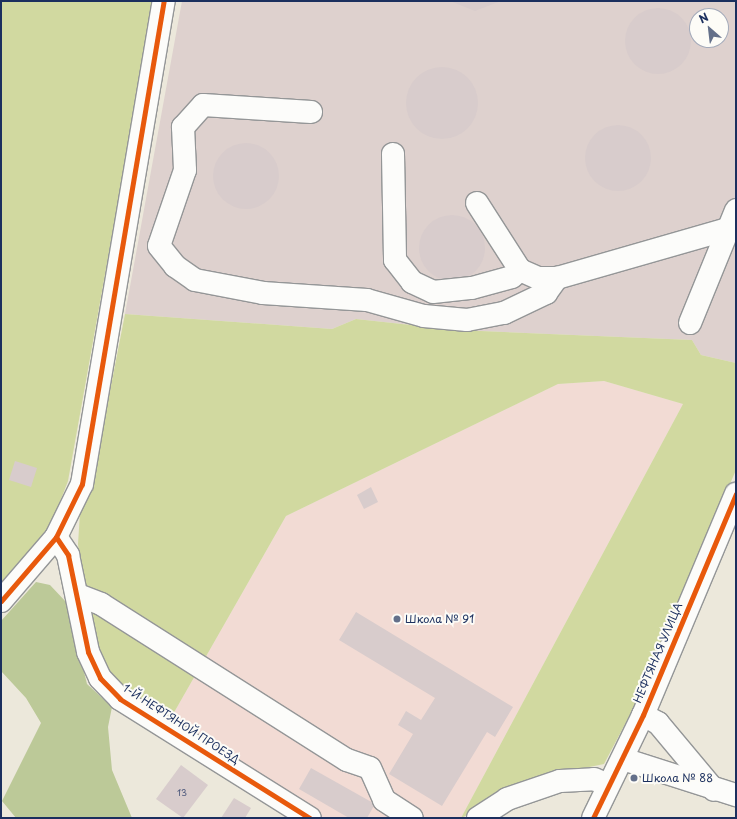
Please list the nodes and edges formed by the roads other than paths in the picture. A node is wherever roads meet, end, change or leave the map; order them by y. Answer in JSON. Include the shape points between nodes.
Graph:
{"nodes":[{"id":1,"x":164,"y":1,"type":"edge"},
{"id":2,"x":311,"y":112,"type":"dead end"},
{"id":3,"x":393,"y":154,"type":"dead end"},
{"id":4,"x":477,"y":202,"type":"dead end"},
{"id":5,"x":732,"y":219,"type":"edge"},
{"id":6,"x":520,"y":270,"type":"junction"},
{"id":7,"x":557,"y":278,"type":"junction"},
{"id":8,"x":690,"y":323,"type":"dead end"},
{"id":9,"x":736,"y":494,"type":"edge"},
{"id":10,"x":56,"y":537,"type":"junction"},
{"id":11,"x":78,"y":595,"type":"junction"},
{"id":12,"x":1,"y":600,"type":"edge"},
{"id":13,"x":643,"y":715,"type":"junction"},
{"id":14,"x":623,"y":758,"type":"junction"},
{"id":15,"x":608,"y":785,"type":"junction"},
{"id":16,"x":715,"y":791,"type":"junction"},
{"id":17,"x":736,"y":795,"type":"edge"},
{"id":18,"x":310,"y":818,"type":"edge"},
{"id":19,"x":412,"y":818,"type":"edge"},
{"id":20,"x":478,"y":818,"type":"edge"},
{"id":21,"x":593,"y":818,"type":"edge"}],
"edges":[{"from":1,"to":10,"type":"street","via":[[82,484]]},
{"from":2,"to":7,"type":"street","via":[[203,106],[183,127],[185,170],[159,246],[175,266],[195,280],[256,292],[367,300],[424,316],[467,320],[504,313],[546,293]]},
{"from":3,"to":6,"type":"street","via":[[396,260],[412,282],[433,292],[449,291],[492,282]]},
{"from":4,"to":6,"type":"street"},
{"from":5,"to":7,"type":"street"},
{"from":5,"to":8,"type":"street"},
{"from":6,"to":7,"type":"street","via":[[538,278]]},
{"from":9,"to":13,"type":"street","name":"НЕФТЯНАЯ УЛИЦА"},
{"from":10,"to":11,"type":"street","name":"1-Й НЕФТЯНОЙ ПРОЕЗД","via":[[68,556]]},
{"from":10,"to":12,"type":"street"},
{"from":11,"to":18,"type":"street","name":"1-Й НЕФТЯНОЙ ПРОЕЗД","via":[[88,652],[100,678],[120,699]]},
{"from":11,"to":19,"type":"street","via":[[101,604],[347,760],[370,768],[384,800]]},
{"from":13,"to":14,"type":"street","name":"НЕФТЯНАЯ УЛИЦА"},
{"from":13,"to":16,"type":"street","via":[[658,723]]},
{"from":14,"to":15,"type":"street","name":"НЕФТЯНАЯ УЛИЦА"},
{"from":14,"to":16,"type":"street"},
{"from":15,"to":20,"type":"street","via":[[594,779],[560,780],[507,800]]},
{"from":15,"to":21,"type":"street","name":"НЕФТЯНАЯ УЛИЦА"},
{"from":16,"to":17,"type":"street"}]}
